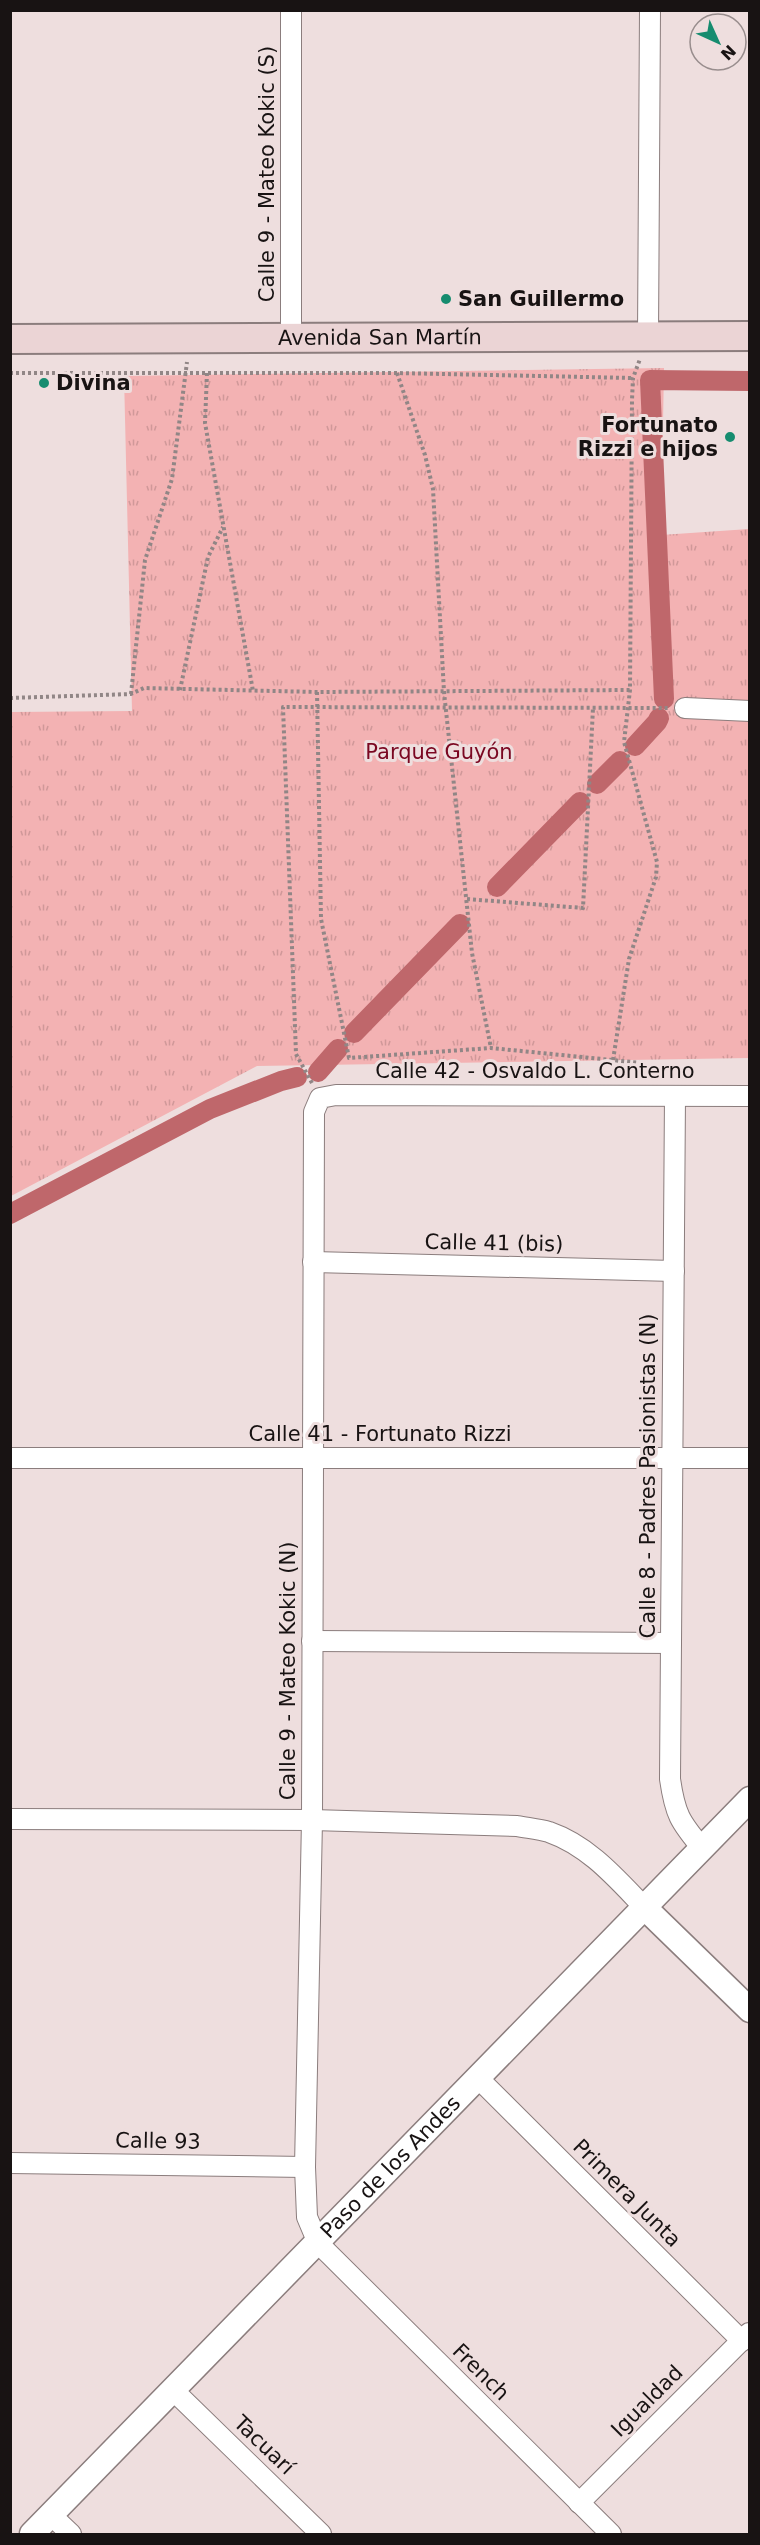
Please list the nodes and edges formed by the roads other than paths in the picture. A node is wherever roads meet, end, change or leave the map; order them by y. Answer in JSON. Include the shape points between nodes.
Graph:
{"nodes":[{"id":1,"x":291,"y":10,"type":"edge"},
{"id":2,"x":650,"y":10,"type":"edge"},
{"id":3,"x":648,"y":336,"type":"junction"},
{"id":4,"x":750,"y":336,"type":"edge"},
{"id":5,"x":291,"y":338,"type":"junction"},
{"id":6,"x":10,"y":339,"type":"edge"},
{"id":7,"x":685,"y":708,"type":"road end"},
{"id":8,"x":750,"y":711,"type":"edge"},
{"id":9,"x":675,"y":1096,"type":"junction"},
{"id":10,"x":750,"y":1096,"type":"edge"},
{"id":11,"x":320,"y":1098,"type":"joint"},
{"id":12,"x":313,"y":1262,"type":"junction"},
{"id":13,"x":674,"y":1271,"type":"junction"},
{"id":14,"x":312,"y":1457,"type":"junction"},
{"id":15,"x":10,"y":1458,"type":"edge"},
{"id":16,"x":672,"y":1458,"type":"junction"},
{"id":17,"x":750,"y":1458,"type":"edge"},
{"id":18,"x":312,"y":1641,"type":"junction"},
{"id":19,"x":671,"y":1643,"type":"junction"},
{"id":20,"x":749,"y":1800,"type":"edge"},
{"id":21,"x":10,"y":1819,"type":"edge"},
{"id":22,"x":312,"y":1820,"type":"junction"},
{"id":23,"x":702,"y":1848,"type":"junction"},
{"id":24,"x":644,"y":1907,"type":"junction"},
{"id":25,"x":750,"y":2010,"type":"edge"},
{"id":26,"x":478,"y":2078,"type":"junction"},
{"id":27,"x":10,"y":2163,"type":"edge"},
{"id":28,"x":305,"y":2167,"type":"junction"},
{"id":29,"x":318,"y":2242,"type":"junction"},
{"id":30,"x":746,"y":2337,"type":"edge"},
{"id":31,"x":174,"y":2391,"type":"junction"},
{"id":32,"x":579,"y":2503,"type":"junction"},
{"id":33,"x":51,"y":2515,"type":"junction"},
{"id":34,"x":32,"y":2535,"type":"edge"},
{"id":35,"x":71,"y":2535,"type":"edge"},
{"id":36,"x":321,"y":2535,"type":"edge"},
{"id":37,"x":611,"y":2535,"type":"edge"}],
"edges":[{"from":1,"to":5,"type":"street","name":"Calle 9 - Mateo Kokic (S)"},
{"from":2,"to":3,"type":"street"},
{"from":3,"to":4,"type":"main road","name":"Avenida San Martín"},
{"from":3,"to":5,"type":"main road","name":"Avenida San Martín"},
{"from":5,"to":6,"type":"main road","name":"Avenida San Martín"},
{"from":7,"to":8,"type":"street"},
{"from":9,"to":10,"type":"street","name":"Calle 42 - Osvaldo L. Conterno"},
{"from":9,"to":11,"type":"street","name":"Calle 42 - Osvaldo L. Conterno"},
{"from":9,"to":13,"type":"street","name":"Calle 8 - Padres Pasionistas (N)"},
{"from":11,"to":12,"type":"street","name":"Calle 9 - Mateo Kokic (N)","via":[[314,1112]]},
{"from":12,"to":13,"type":"street","name":"Calle 41 (bis)"},
{"from":12,"to":14,"type":"street","name":"Calle 9 - Mateo Kokic (N)"},
{"from":13,"to":16,"type":"street","name":"Calle 8 - Padres Pasionistas (N)"},
{"from":14,"to":15,"type":"street","name":"Calle 41 - Fortunato Rizzi"},
{"from":14,"to":16,"type":"street","name":"Calle 41 - Fortunato Rizzi"},
{"from":14,"to":18,"type":"street","name":"Calle 9 - Mateo Kokic (N)"},
{"from":16,"to":17,"type":"street","name":"Calle 41 - Fortunato Rizzi"},
{"from":16,"to":19,"type":"street","name":"Calle 8 - Padres Pasionistas (N)"},
{"from":18,"to":19,"type":"street"},
{"from":18,"to":22,"type":"street","name":"Calle 9 - Mateo Kokic (N)"},
{"from":19,"to":23,"type":"street","name":"Calle 8 - Padres Pasionistas (N)","via":[[673,1804],[681,1823]]},
{"from":20,"to":23,"type":"street","name":"Paso de los Andes"},
{"from":21,"to":22,"type":"street"},
{"from":22,"to":24,"type":"street","via":[[517,1826],[548,1832],[596,1858]]},
{"from":22,"to":28,"type":"street","name":"Calle 9 - Mateo Kokic (N)"},
{"from":23,"to":24,"type":"street","name":"Paso de los Andes"},
{"from":24,"to":25,"type":"street"},
{"from":24,"to":26,"type":"street","name":"Paso de los Andes"},
{"from":26,"to":29,"type":"street","name":"Paso de los Andes"},
{"from":26,"to":30,"type":"street","name":"Primera Junta"},
{"from":27,"to":28,"type":"street","name":"Calle 93"},
{"from":28,"to":29,"type":"street","name":"Calle 9 - Mateo Kokic (N)","via":[[307,2217]]},
{"from":29,"to":31,"type":"street","name":"Paso de los Andes"},
{"from":29,"to":32,"type":"street","name":"French"},
{"from":30,"to":32,"type":"street","name":"Igualdad"},
{"from":31,"to":33,"type":"street","name":"Paso de los Andes"},
{"from":31,"to":36,"type":"street","name":"Tacuarí"},
{"from":32,"to":37,"type":"street","name":"French"},
{"from":33,"to":34,"type":"street","name":"Paso de los Andes"},
{"from":33,"to":35,"type":"street"}]}
